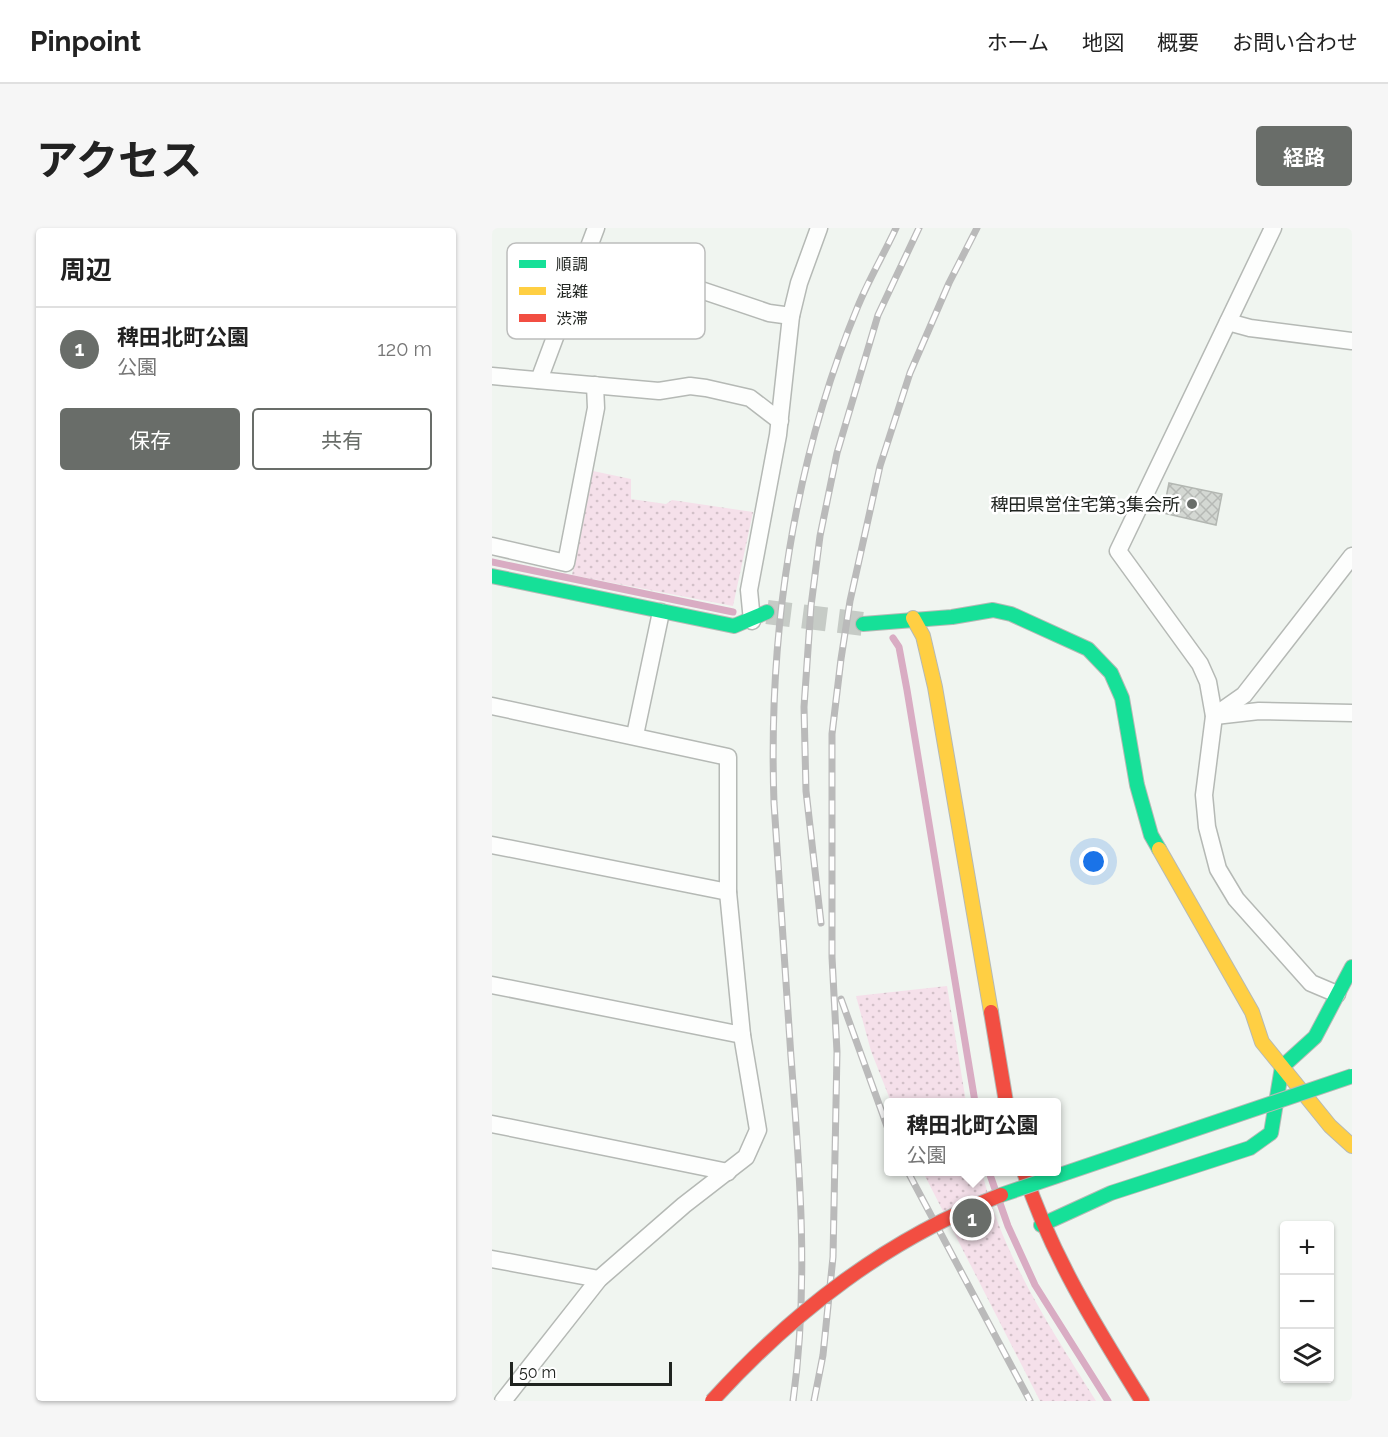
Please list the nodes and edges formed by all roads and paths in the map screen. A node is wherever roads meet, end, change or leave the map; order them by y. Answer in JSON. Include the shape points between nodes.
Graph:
{"nodes":[{"id":1,"x":596,"y":228,"type":"edge"},
{"id":2,"x":819,"y":228,"type":"edge"},
{"id":3,"x":1273,"y":228,"type":"edge"},
{"id":4,"x":590,"y":243,"type":"edge"},
{"id":5,"x":705,"y":291,"type":"edge"},
{"id":6,"x":791,"y":316,"type":"junction"},
{"id":7,"x":1228,"y":322,"type":"junction"},
{"id":8,"x":554,"y":339,"type":"edge"},
{"id":9,"x":1352,"y":341,"type":"edge"},
{"id":10,"x":492,"y":376,"type":"edge"},
{"id":11,"x":539,"y":380,"type":"junction"},
{"id":12,"x":595,"y":385,"type":"junction"},
{"id":13,"x":780,"y":421,"type":"junction"},
{"id":14,"x":492,"y":546,"type":"edge"},
{"id":15,"x":1352,"y":556,"type":"edge"},
{"id":16,"x":492,"y":576,"type":"edge"},
{"id":17,"x":661,"y":612,"type":"junction"},
{"id":18,"x":767,"y":612,"type":"tunnel mouth"},
{"id":19,"x":913,"y":618,"type":"junction"},
{"id":20,"x":752,"y":621,"type":"junction"},
{"id":21,"x":863,"y":624,"type":"tunnel mouth"},
{"id":22,"x":492,"y":706,"type":"edge"},
{"id":23,"x":1352,"y":713,"type":"edge"},
{"id":24,"x":1214,"y":716,"type":"junction"},
{"id":25,"x":635,"y":735,"type":"junction"},
{"id":26,"x":492,"y":845,"type":"edge"},
{"id":27,"x":728,"y":892,"type":"junction"},
{"id":28,"x":1352,"y":967,"type":"edge"},
{"id":29,"x":492,"y":985,"type":"edge"},
{"id":30,"x":1337,"y":994,"type":"junction"},
{"id":31,"x":742,"y":1035,"type":"junction"},
{"id":32,"x":1282,"y":1067,"type":"junction"},
{"id":33,"x":1352,"y":1076,"type":"edge"},
{"id":34,"x":1005,"y":1098,"type":"edge"},
{"id":35,"x":492,"y":1124,"type":"edge"},
{"id":36,"x":1352,"y":1146,"type":"edge"},
{"id":37,"x":728,"y":1172,"type":"junction"},
{"id":38,"x":1061,"y":1172,"type":"edge"},
{"id":39,"x":1025,"y":1176,"type":"edge"},
{"id":40,"x":1051,"y":1176,"type":"edge"},
{"id":41,"x":1041,"y":1225,"type":"junction"},
{"id":42,"x":492,"y":1259,"type":"edge"},
{"id":43,"x":599,"y":1279,"type":"junction"},
{"id":44,"x":492,"y":1400,"type":"edge"},
{"id":45,"x":501,"y":1401,"type":"edge"},
{"id":46,"x":712,"y":1401,"type":"edge"},
{"id":47,"x":1142,"y":1401,"type":"edge"}],
"edges":[{"from":1,"to":4,"type":"street"},
{"from":2,"to":6,"type":"street"},
{"from":3,"to":7,"type":"street"},
{"from":5,"to":6,"type":"street","via":[[769,313]]},
{"from":6,"to":13,"type":"street"},
{"from":7,"to":9,"type":"street"},
{"from":7,"to":24,"type":"street","via":[[1118,551],[1200,664],[1208,682]]},
{"from":8,"to":11,"type":"street"},
{"from":10,"to":11,"type":"street"},
{"from":11,"to":12,"type":"street"},
{"from":12,"to":13,"type":"street","via":[[659,391],[690,386],[706,388],[750,398]]},
{"from":12,"to":14,"type":"street","via":[[596,408],[566,563]]},
{"from":13,"to":20,"type":"street","via":[[749,590]]},
{"from":15,"to":24,"type":"street","via":[[1244,694]]},
{"from":16,"to":17,"type":"street"},
{"from":17,"to":20,"type":"street","via":[[734,626]]},
{"from":17,"to":25,"type":"street"},
{"from":18,"to":20,"type":"street"},
{"from":19,"to":21,"type":"street"},
{"from":19,"to":32,"type":"street","via":[[993,610],[1011,614],[1088,649],[1111,673],[1122,698],[1150,835],[1252,1012],[1262,1042]]},
{"from":19,"to":34,"type":"street","via":[[923,636],[936,687]]},
{"from":22,"to":25,"type":"street"},
{"from":23,"to":24,"type":"street","via":[[1259,711]]},
{"from":24,"to":30,"type":"street","via":[[1204,795],[1218,869],[1236,899],[1311,983]]},
{"from":25,"to":27,"type":"street","via":[[728,757]]},
{"from":26,"to":27,"type":"street"},
{"from":27,"to":31,"type":"street"},
{"from":28,"to":30,"type":"street"},
{"from":29,"to":31,"type":"street"},
{"from":30,"to":32,"type":"street","via":[[1315,1037]]},
{"from":31,"to":37,"type":"street","via":[[758,1130],[746,1157]]},
{"from":32,"to":36,"type":"street","via":[[1330,1126]]},
{"from":32,"to":41,"type":"street","via":[[1271,1133],[1250,1148],[1111,1193]]},
{"from":33,"to":38,"type":"street","bridge":true},
{"from":35,"to":37,"type":"street"},
{"from":37,"to":43,"type":"street"},
{"from":39,"to":41,"type":"street"},
{"from":40,"to":46,"type":"street","bridge":true,"via":[[928,1227],[867,1263],[815,1301],[740,1368]]},
{"from":41,"to":47,"type":"street","via":[[1082,1303]]},
{"from":42,"to":43,"type":"street"},
{"from":43,"to":45,"type":"street"},
{"from":44,"to":45,"type":"street"}]}
